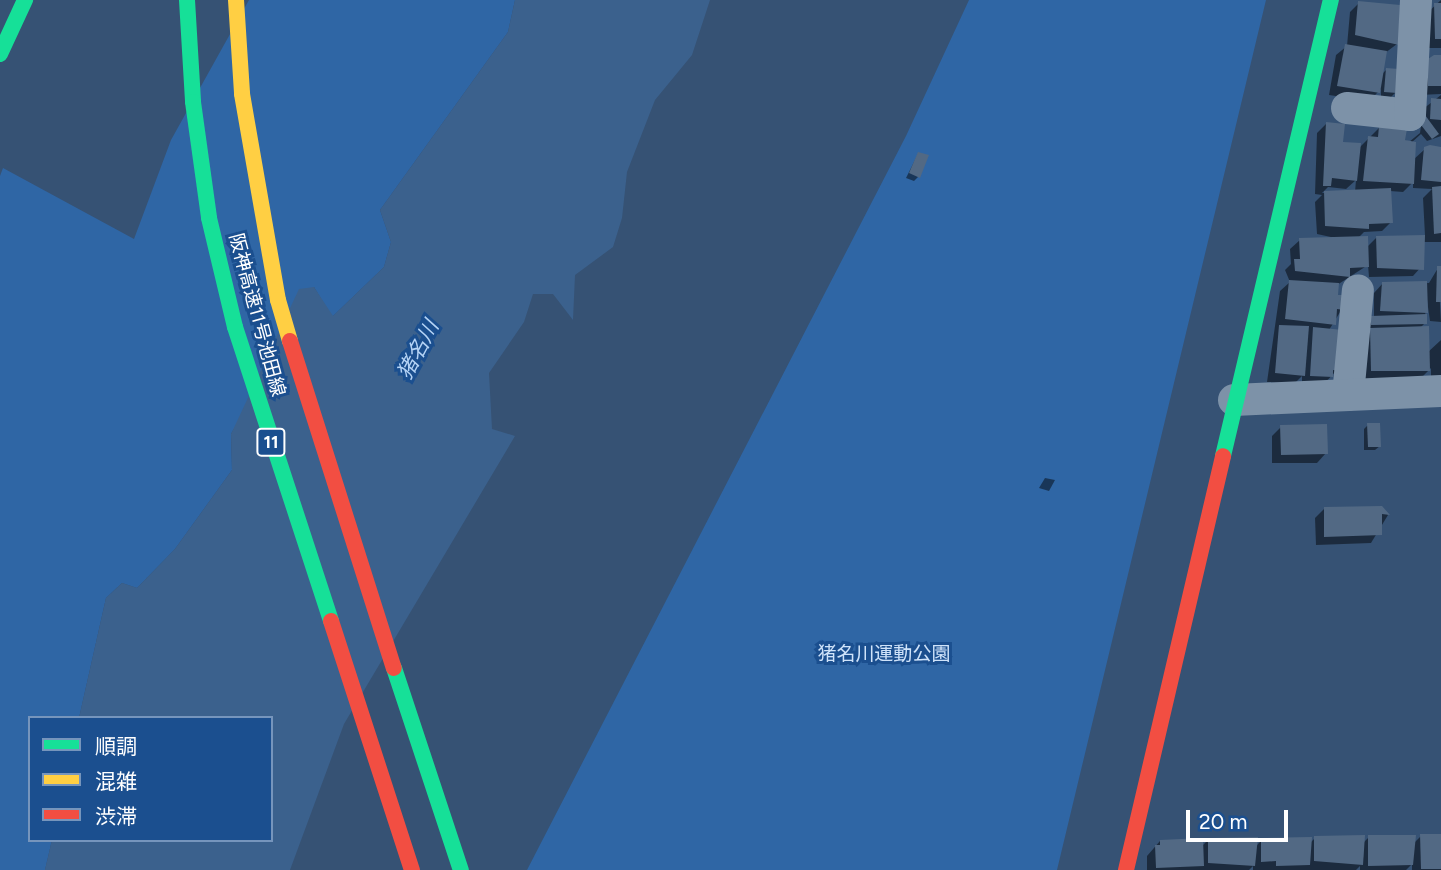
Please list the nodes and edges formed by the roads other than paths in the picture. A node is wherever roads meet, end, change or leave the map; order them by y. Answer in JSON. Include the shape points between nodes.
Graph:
{"nodes":[{"id":1,"x":25,"y":0,"type":"edge"},
{"id":2,"x":187,"y":0,"type":"edge"},
{"id":3,"x":236,"y":0,"type":"edge"},
{"id":4,"x":1331,"y":0,"type":"edge"},
{"id":5,"x":1416,"y":0,"type":"edge"},
{"id":6,"x":0,"y":54,"type":"edge"},
{"id":7,"x":1346,"y":108,"type":"dead end"},
{"id":8,"x":1358,"y":290,"type":"dead end"},
{"id":9,"x":1441,"y":391,"type":"edge"},
{"id":10,"x":1348,"y":395,"type":"junction"},
{"id":11,"x":1234,"y":400,"type":"junction"},
{"id":12,"x":412,"y":870,"type":"edge"},
{"id":13,"x":461,"y":870,"type":"edge"},
{"id":14,"x":1126,"y":870,"type":"edge"}],
"edges":[{"from":1,"to":6,"type":"main road"},
{"from":2,"to":12,"type":"main road","name":"阪神高速11号池田線","number":"11","via":[[193,102],[209,218],[235,327]]},
{"from":3,"to":13,"type":"main road","name":"阪神高速11号池田線","number":"11","via":[[242,94],[278,300],[308,405]]},
{"from":4,"to":11,"type":"main road"},
{"from":5,"to":7,"type":"street","via":[[1410,115]]},
{"from":8,"to":10,"type":"street"},
{"from":9,"to":10,"type":"street"},
{"from":10,"to":11,"type":"street"},
{"from":11,"to":14,"type":"main road"}]}
